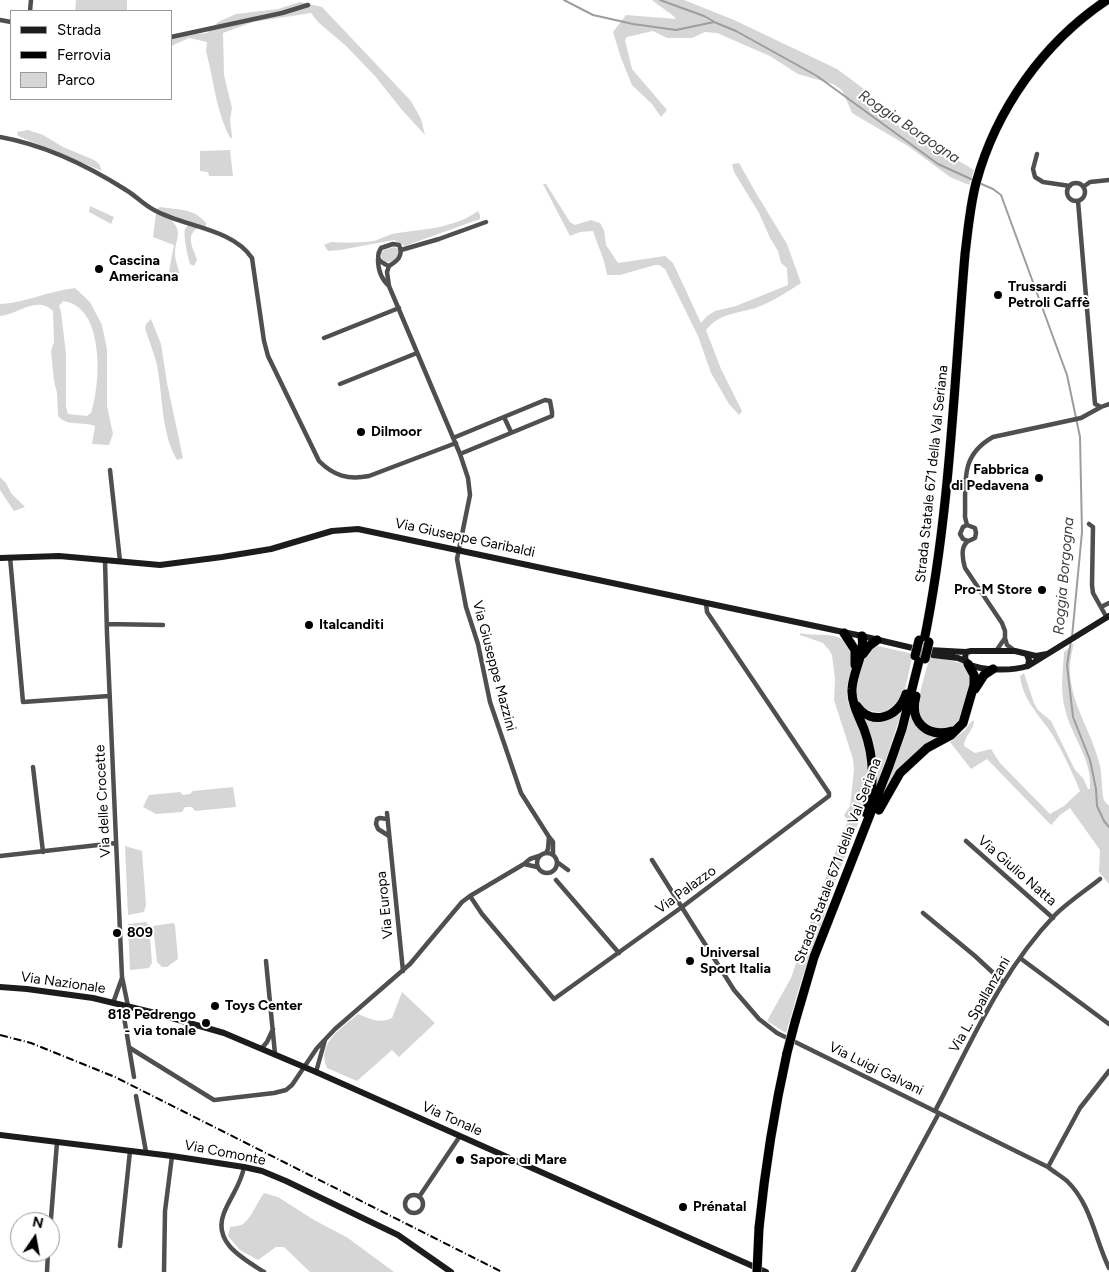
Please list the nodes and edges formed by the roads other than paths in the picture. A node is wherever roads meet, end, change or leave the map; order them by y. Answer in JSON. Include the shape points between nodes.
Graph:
{"nodes":[{"id":1,"x":1107,"y":0,"type":"edge"},
{"id":2,"x":308,"y":5,"type":"dead end"},
{"id":3,"x":172,"y":38,"type":"edge"},
{"id":4,"x":0,"y":137,"type":"edge"},
{"id":5,"x":1037,"y":154,"type":"dead end"},
{"id":6,"x":1109,"y":180,"type":"edge"},
{"id":7,"x":1070,"y":186,"type":"junction"},
{"id":8,"x":1084,"y":187,"type":"junction"},
{"id":9,"x":1078,"y":201,"type":"junction"},
{"id":10,"x":486,"y":222,"type":"dead end"},
{"id":11,"x":401,"y":250,"type":"junction"},
{"id":12,"x":378,"y":258,"type":"junction"},
{"id":13,"x":389,"y":266,"type":"junction"},
{"id":14,"x":389,"y":286,"type":"junction"},
{"id":15,"x":399,"y":308,"type":"junction"},
{"id":16,"x":324,"y":338,"type":"dead end"},
{"id":17,"x":417,"y":353,"type":"junction"},
{"id":18,"x":340,"y":384,"type":"dead end"},
{"id":19,"x":1109,"y":404,"type":"edge"},
{"id":20,"x":1101,"y":407,"type":"junction"},
{"id":21,"x":504,"y":417,"type":"junction"},
{"id":22,"x":510,"y":432,"type":"junction"},
{"id":23,"x":455,"y":441,"type":"junction"},
{"id":24,"x":460,"y":454,"type":"junction"},
{"id":25,"x":110,"y":470,"type":"dead end"},
{"id":26,"x":1089,"y":524,"type":"dead end"},
{"id":27,"x":967,"y":525,"type":"junction"},
{"id":28,"x":968,"y":541,"type":"junction"},
{"id":29,"x":458,"y":549,"type":"junction"},
{"id":30,"x":10,"y":557,"type":"junction"},
{"id":31,"x":0,"y":558,"type":"edge"},
{"id":32,"x":105,"y":560,"type":"junction"},
{"id":33,"x":120,"y":561,"type":"junction"},
{"id":34,"x":706,"y":602,"type":"junction"},
{"id":35,"x":1109,"y":602,"type":"edge"},
{"id":36,"x":1100,"y":607,"type":"junction"},
{"id":37,"x":1108,"y":617,"type":"edge"},
{"id":38,"x":106,"y":624,"type":"junction"},
{"id":39,"x":164,"y":625,"type":"dead end"},
{"id":40,"x":844,"y":632,"type":"junction"},
{"id":41,"x":862,"y":636,"type":"junction"},
{"id":42,"x":1005,"y":638,"type":"junction"},
{"id":43,"x":877,"y":640,"type":"junction"},
{"id":44,"x":996,"y":651,"type":"junction"},
{"id":45,"x":1015,"y":651,"type":"junction"},
{"id":46,"x":966,"y":652,"type":"junction"},
{"id":47,"x":858,"y":653,"type":"junction"},
{"id":48,"x":1047,"y":654,"type":"junction"},
{"id":49,"x":920,"y":655,"type":"junction"},
{"id":50,"x":1028,"y":655,"type":"junction"},
{"id":51,"x":966,"y":662,"type":"junction"},
{"id":52,"x":1028,"y":666,"type":"junction"},
{"id":53,"x":993,"y":669,"type":"junction"},
{"id":54,"x":973,"y":694,"type":"junction"},
{"id":55,"x":109,"y":696,"type":"junction"},
{"id":56,"x":854,"y":701,"type":"junction"},
{"id":57,"x":957,"y":730,"type":"junction"},
{"id":58,"x":33,"y":767,"type":"dead end"},
{"id":59,"x":387,"y":813,"type":"dead end"},
{"id":60,"x":387,"y":819,"type":"junction"},
{"id":61,"x":389,"y":836,"type":"junction"},
{"id":62,"x":549,"y":837,"type":"junction"},
{"id":63,"x":966,"y":841,"type":"dead end"},
{"id":64,"x":116,"y":843,"type":"junction"},
{"id":65,"x":43,"y":852,"type":"junction"},
{"id":66,"x":546,"y":853,"type":"junction"},
{"id":67,"x":553,"y":855,"type":"junction"},
{"id":68,"x":0,"y":856,"type":"edge"},
{"id":69,"x":539,"y":856,"type":"junction"},
{"id":70,"x":652,"y":860,"type":"dead end"},
{"id":71,"x":557,"y":862,"type":"junction"},
{"id":72,"x":524,"y":864,"type":"junction"},
{"id":73,"x":537,"y":867,"type":"junction"},
{"id":74,"x":555,"y":869,"type":"junction"},
{"id":75,"x":549,"y":873,"type":"junction"},
{"id":76,"x":1100,"y":879,"type":"dead end"},
{"id":77,"x":556,"y":880,"type":"junction"},
{"id":78,"x":840,"y":891,"type":"junction"},
{"id":79,"x":470,"y":896,"type":"junction"},
{"id":80,"x":682,"y":907,"type":"junction"},
{"id":81,"x":923,"y":913,"type":"dead end"},
{"id":82,"x":1053,"y":918,"type":"junction"},
{"id":83,"x":619,"y":953,"type":"junction"},
{"id":84,"x":1020,"y":958,"type":"junction"},
{"id":85,"x":266,"y":961,"type":"dead end"},
{"id":86,"x":403,"y":971,"type":"junction"},
{"id":87,"x":122,"y":977,"type":"junction"},
{"id":88,"x":1003,"y":982,"type":"junction"},
{"id":89,"x":0,"y":987,"type":"edge"},
{"id":90,"x":113,"y":1003,"type":"junction"},
{"id":91,"x":125,"y":1005,"type":"junction"},
{"id":92,"x":1109,"y":1024,"type":"edge"},
{"id":93,"x":274,"y":1026,"type":"junction"},
{"id":94,"x":326,"y":1039,"type":"junction"},
{"id":95,"x":130,"y":1048,"type":"junction"},
{"id":96,"x":262,"y":1048,"type":"junction"},
{"id":97,"x":275,"y":1054,"type":"junction"},
{"id":98,"x":304,"y":1067,"type":"junction"},
{"id":99,"x":1109,"y":1071,"type":"edge"},
{"id":100,"x":316,"y":1072,"type":"junction"},
{"id":101,"x":134,"y":1077,"type":"dead end"},
{"id":102,"x":136,"y":1096,"type":"dead end"},
{"id":103,"x":937,"y":1112,"type":"junction"},
{"id":104,"x":0,"y":1135,"type":"edge"},
{"id":105,"x":460,"y":1136,"type":"junction"},
{"id":106,"x":58,"y":1142,"type":"junction"},
{"id":107,"x":130,"y":1151,"type":"junction"},
{"id":108,"x":146,"y":1152,"type":"junction"},
{"id":109,"x":172,"y":1156,"type":"junction"},
{"id":110,"x":244,"y":1167,"type":"junction"},
{"id":111,"x":1048,"y":1167,"type":"junction"},
{"id":112,"x":419,"y":1196,"type":"junction"},
{"id":113,"x":52,"y":1212,"type":"edge"},
{"id":114,"x":120,"y":1246,"type":"dead end"},
{"id":115,"x":1109,"y":1268,"type":"edge"},
{"id":116,"x":164,"y":1272,"type":"edge"},
{"id":117,"x":264,"y":1272,"type":"edge"},
{"id":118,"x":451,"y":1272,"type":"edge"},
{"id":119,"x":757,"y":1272,"type":"edge"},
{"id":120,"x":766,"y":1272,"type":"edge"},
{"id":121,"x":853,"y":1272,"type":"edge"}],
"edges":[{"from":1,"to":49,"type":"highway","name":"Strada Statale 671 della Val Seriana","via":[[1056,42],[1024,81],[996,130],[979,173],[965,254],[943,525],[934,594]]},
{"from":2,"to":3,"type":"street"},
{"from":4,"to":23,"type":"street","via":[[26,142],[62,156],[104,176],[153,210],[227,237],[246,250],[252,258],[268,356],[319,461],[327,469],[342,476],[369,476]]},
{"from":5,"to":7,"type":"street","via":[[1033,169],[1035,177],[1043,182]]},
{"from":6,"to":8,"type":"street","via":[[1090,182]]},
{"from":7,"to":8,"type":"street","via":[[1077,183]]},
{"from":7,"to":9,"type":"street","via":[[1068,197]]},
{"from":8,"to":9,"type":"street","via":[[1084,198]]},
{"from":9,"to":20,"type":"street","via":[[1095,404]]},
{"from":10,"to":11,"type":"street"},
{"from":11,"to":12,"type":"street","via":[[399,245],[385,245]]},
{"from":11,"to":13,"type":"street","via":[[397,261]]},
{"from":12,"to":13,"type":"street"},
{"from":12,"to":14,"type":"street","name":"Via Giuseppe Mazzini","via":[[379,270]]},
{"from":13,"to":14,"type":"street"},
{"from":14,"to":15,"type":"street","name":"Via Giuseppe Mazzini"},
{"from":15,"to":16,"type":"street"},
{"from":15,"to":17,"type":"street","name":"Via Giuseppe Mazzini"},
{"from":17,"to":18,"type":"street"},
{"from":17,"to":23,"type":"street","name":"Via Giuseppe Mazzini"},
{"from":19,"to":20,"type":"street"},
{"from":20,"to":27,"type":"street","via":[[1081,418],[993,437],[982,443],[972,454],[967,467]]},
{"from":21,"to":22,"type":"street"},
{"from":21,"to":22,"type":"street","via":[[550,401],[552,416]]},
{"from":21,"to":23,"type":"street"},
{"from":22,"to":24,"type":"street"},
{"from":23,"to":24,"type":"street","name":"Via Giuseppe Mazzini"},
{"from":24,"to":29,"type":"street","name":"Via Giuseppe Mazzini","via":[[470,495]]},
{"from":25,"to":33,"type":"street"},
{"from":26,"to":36,"type":"street","via":[[1093,527],[1093,593]]},
{"from":27,"to":28,"type":"street","via":[[962,527],[960,534]]},
{"from":27,"to":28,"type":"street","via":[[972,526],[976,533],[975,538]]},
{"from":28,"to":42,"type":"street","via":[[963,551],[965,568],[1002,623]]},
{"from":29,"to":33,"type":"street","name":"Via Giuseppe Garibaldi","via":[[372,531],[344,530],[271,549],[222,557],[160,565]]},
{"from":29,"to":34,"type":"street","name":"Via Giuseppe Garibaldi"},
{"from":29,"to":62,"type":"street","name":"Via Giuseppe Mazzini","via":[[466,607],[478,644],[490,702],[521,793]]},
{"from":30,"to":31,"type":"street","name":"Via Giuseppe Garibaldi"},
{"from":30,"to":32,"type":"street","name":"Via Giuseppe Garibaldi","via":[[59,556]]},
{"from":30,"to":55,"type":"street","via":[[23,702]]},
{"from":32,"to":33,"type":"street","name":"Via Giuseppe Garibaldi"},
{"from":32,"to":38,"type":"street","name":"Via delle Crocette"},
{"from":34,"to":40,"type":"street","name":"Via Giuseppe Garibaldi"},
{"from":34,"to":80,"type":"street","name":"Via Palazzo","via":[[707,612],[829,796]]},
{"from":35,"to":36,"type":"street"},
{"from":36,"to":37,"type":"street"},
{"from":37,"to":48,"type":"street","name":"Via Giuseppe Garibaldi"},
{"from":38,"to":39,"type":"street"},
{"from":38,"to":55,"type":"street","name":"Via delle Crocette"},
{"from":40,"to":41,"type":"street","name":"Via Giuseppe Garibaldi"},
{"from":40,"to":47,"type":"highway"},
{"from":41,"to":43,"type":"street","name":"Via Giuseppe Garibaldi"},
{"from":41,"to":47,"type":"highway","via":[[863,645]]},
{"from":42,"to":44,"type":"street"},
{"from":42,"to":45,"type":"street"},
{"from":43,"to":47,"type":"highway"},
{"from":43,"to":49,"type":"street","name":"Via Giuseppe Garibaldi"},
{"from":44,"to":45,"type":"street","name":"Via Giuseppe Garibaldi"},
{"from":44,"to":46,"type":"street","name":"Via Giuseppe Garibaldi"},
{"from":45,"to":50,"type":"street","name":"Via Giuseppe Garibaldi"},
{"from":46,"to":49,"type":"street","name":"Via Giuseppe Garibaldi"},
{"from":46,"to":51,"type":"street"},
{"from":47,"to":56,"type":"highway","via":[[852,689]]},
{"from":48,"to":50,"type":"street","name":"Via Giuseppe Garibaldi"},
{"from":48,"to":52,"type":"street","name":"Via Giuseppe Garibaldi"},
{"from":49,"to":51,"type":"street","name":"Via Giuseppe Garibaldi","via":[[958,658]]},
{"from":49,"to":56,"type":"highway","via":[[906,695],[896,712],[876,717],[866,714]]},
{"from":49,"to":57,"type":"highway","via":[[914,703],[918,721],[931,732],[940,734]]},
{"from":49,"to":78,"type":"highway","name":"Strada Statale 671 della Val Seriana","via":[[902,729]]},
{"from":50,"to":52,"type":"street"},
{"from":51,"to":53,"type":"street","name":"Via Giuseppe Garibaldi"},
{"from":51,"to":54,"type":"highway","via":[[974,675]]},
{"from":52,"to":53,"type":"street","name":"Via Giuseppe Garibaldi"},
{"from":53,"to":54,"type":"highway","via":[[979,681]]},
{"from":54,"to":57,"type":"highway","via":[[963,724]]},
{"from":55,"to":64,"type":"street","name":"Via delle Crocette"},
{"from":56,"to":78,"type":"highway","via":[[872,757],[872,787]]},
{"from":57,"to":78,"type":"highway","via":[[927,748],[900,773]]},
{"from":58,"to":65,"type":"street"},
{"from":59,"to":60,"type":"street","name":"Via Europa"},
{"from":60,"to":61,"type":"street","name":"Via Europa"},
{"from":60,"to":61,"type":"street","name":"Via Europa","via":[[380,818],[376,824]]},
{"from":61,"to":86,"type":"street","name":"Via Europa"},
{"from":62,"to":66,"type":"street"},
{"from":62,"to":67,"type":"street","name":"Via Giuseppe Mazzini","via":[[553,842]]},
{"from":63,"to":82,"type":"street","name":"Via Giulio Natta"},
{"from":64,"to":65,"type":"street"},
{"from":64,"to":87,"type":"street","name":"Via delle Crocette"},
{"from":65,"to":68,"type":"street"},
{"from":66,"to":67,"type":"street"},
{"from":66,"to":69,"type":"street"},
{"from":67,"to":71,"type":"street","name":"Via Giuseppe Mazzini"},
{"from":69,"to":72,"type":"street"},
{"from":69,"to":73,"type":"street"},
{"from":70,"to":80,"type":"street","name":"Via Luigi Galvani"},
{"from":71,"to":74,"type":"street"},
{"from":71,"to":74,"type":"street","via":[[568,870]]},
{"from":72,"to":73,"type":"street"},
{"from":72,"to":79,"type":"street"},
{"from":73,"to":75,"type":"street"},
{"from":74,"to":75,"type":"street"},
{"from":74,"to":77,"type":"street"},
{"from":75,"to":77,"type":"street"},
{"from":76,"to":82,"type":"street","name":"Via L. Spallanzani"},
{"from":77,"to":83,"type":"street"},
{"from":78,"to":119,"type":"highway","name":"Strada Statale 671 della Val Seriana","bridge":true,"via":[[814,957],[775,1105],[759,1228]]},
{"from":79,"to":83,"type":"street","name":"Via Palazzo","via":[[554,999]]},
{"from":79,"to":86,"type":"street"},
{"from":80,"to":83,"type":"street","name":"Via Palazzo"},
{"from":80,"to":103,"type":"street","name":"Via Luigi Galvani","via":[[734,990],[759,1019],[777,1033]]},
{"from":81,"to":88,"type":"street"},
{"from":82,"to":84,"type":"street","name":"Via L. Spallanzani"},
{"from":84,"to":88,"type":"street","name":"Via L. Spallanzani"},
{"from":84,"to":92,"type":"street"},
{"from":85,"to":93,"type":"street"},
{"from":86,"to":94,"type":"street"},
{"from":87,"to":90,"type":"street","name":"Via delle Crocette"},
{"from":87,"to":91,"type":"street","name":"Via delle Crocette"},
{"from":88,"to":103,"type":"street","name":"Via L. Spallanzani"},
{"from":89,"to":90,"type":"street","name":"Via Nazionale"},
{"from":90,"to":91,"type":"street","name":"Via Nazionale"},
{"from":91,"to":95,"type":"street","name":"Via delle Crocette"},
{"from":91,"to":96,"type":"street","name":"Via Tonale","via":[[206,1027]]},
{"from":93,"to":96,"type":"street"},
{"from":93,"to":97,"type":"street"},
{"from":94,"to":98,"type":"street"},
{"from":94,"to":100,"type":"street"},
{"from":95,"to":98,"type":"street","via":[[214,1100],[283,1092]]},
{"from":95,"to":101,"type":"street","name":"Via delle Crocette"},
{"from":96,"to":97,"type":"street","name":"Via Tonale"},
{"from":97,"to":98,"type":"street","name":"Via Tonale"},
{"from":98,"to":100,"type":"street","name":"Via Tonale"},
{"from":99,"to":111,"type":"street","via":[[1080,1108]]},
{"from":100,"to":105,"type":"street","name":"Via Tonale"},
{"from":102,"to":108,"type":"street"},
{"from":103,"to":111,"type":"street","name":"Via Luigi Galvani"},
{"from":103,"to":121,"type":"street","name":"Via L. Spallanzani"},
{"from":104,"to":106,"type":"street","name":"Via Comonte"},
{"from":105,"to":112,"type":"street"},
{"from":105,"to":120,"type":"street","name":"Via Tonale"},
{"from":106,"to":107,"type":"street","name":"Via Comonte"},
{"from":106,"to":113,"type":"street"},
{"from":107,"to":108,"type":"street","name":"Via Comonte"},
{"from":107,"to":114,"type":"street"},
{"from":108,"to":109,"type":"street","name":"Via Comonte"},
{"from":109,"to":110,"type":"street","name":"Via Comonte"},
{"from":109,"to":116,"type":"street","via":[[165,1211]]},
{"from":110,"to":117,"type":"street","via":[[242,1180],[224,1214],[222,1234],[227,1244]]},
{"from":110,"to":118,"type":"street","name":"Via Comonte","via":[[286,1181],[375,1223],[417,1247]]},
{"from":111,"to":115,"type":"street","name":"Via Luigi Galvani","via":[[1067,1181],[1081,1199]]},
{"from":112,"to":112,"type":"street","via":[[409,1197],[405,1206],[407,1210],[412,1213],[421,1210],[423,1205]]}]}
